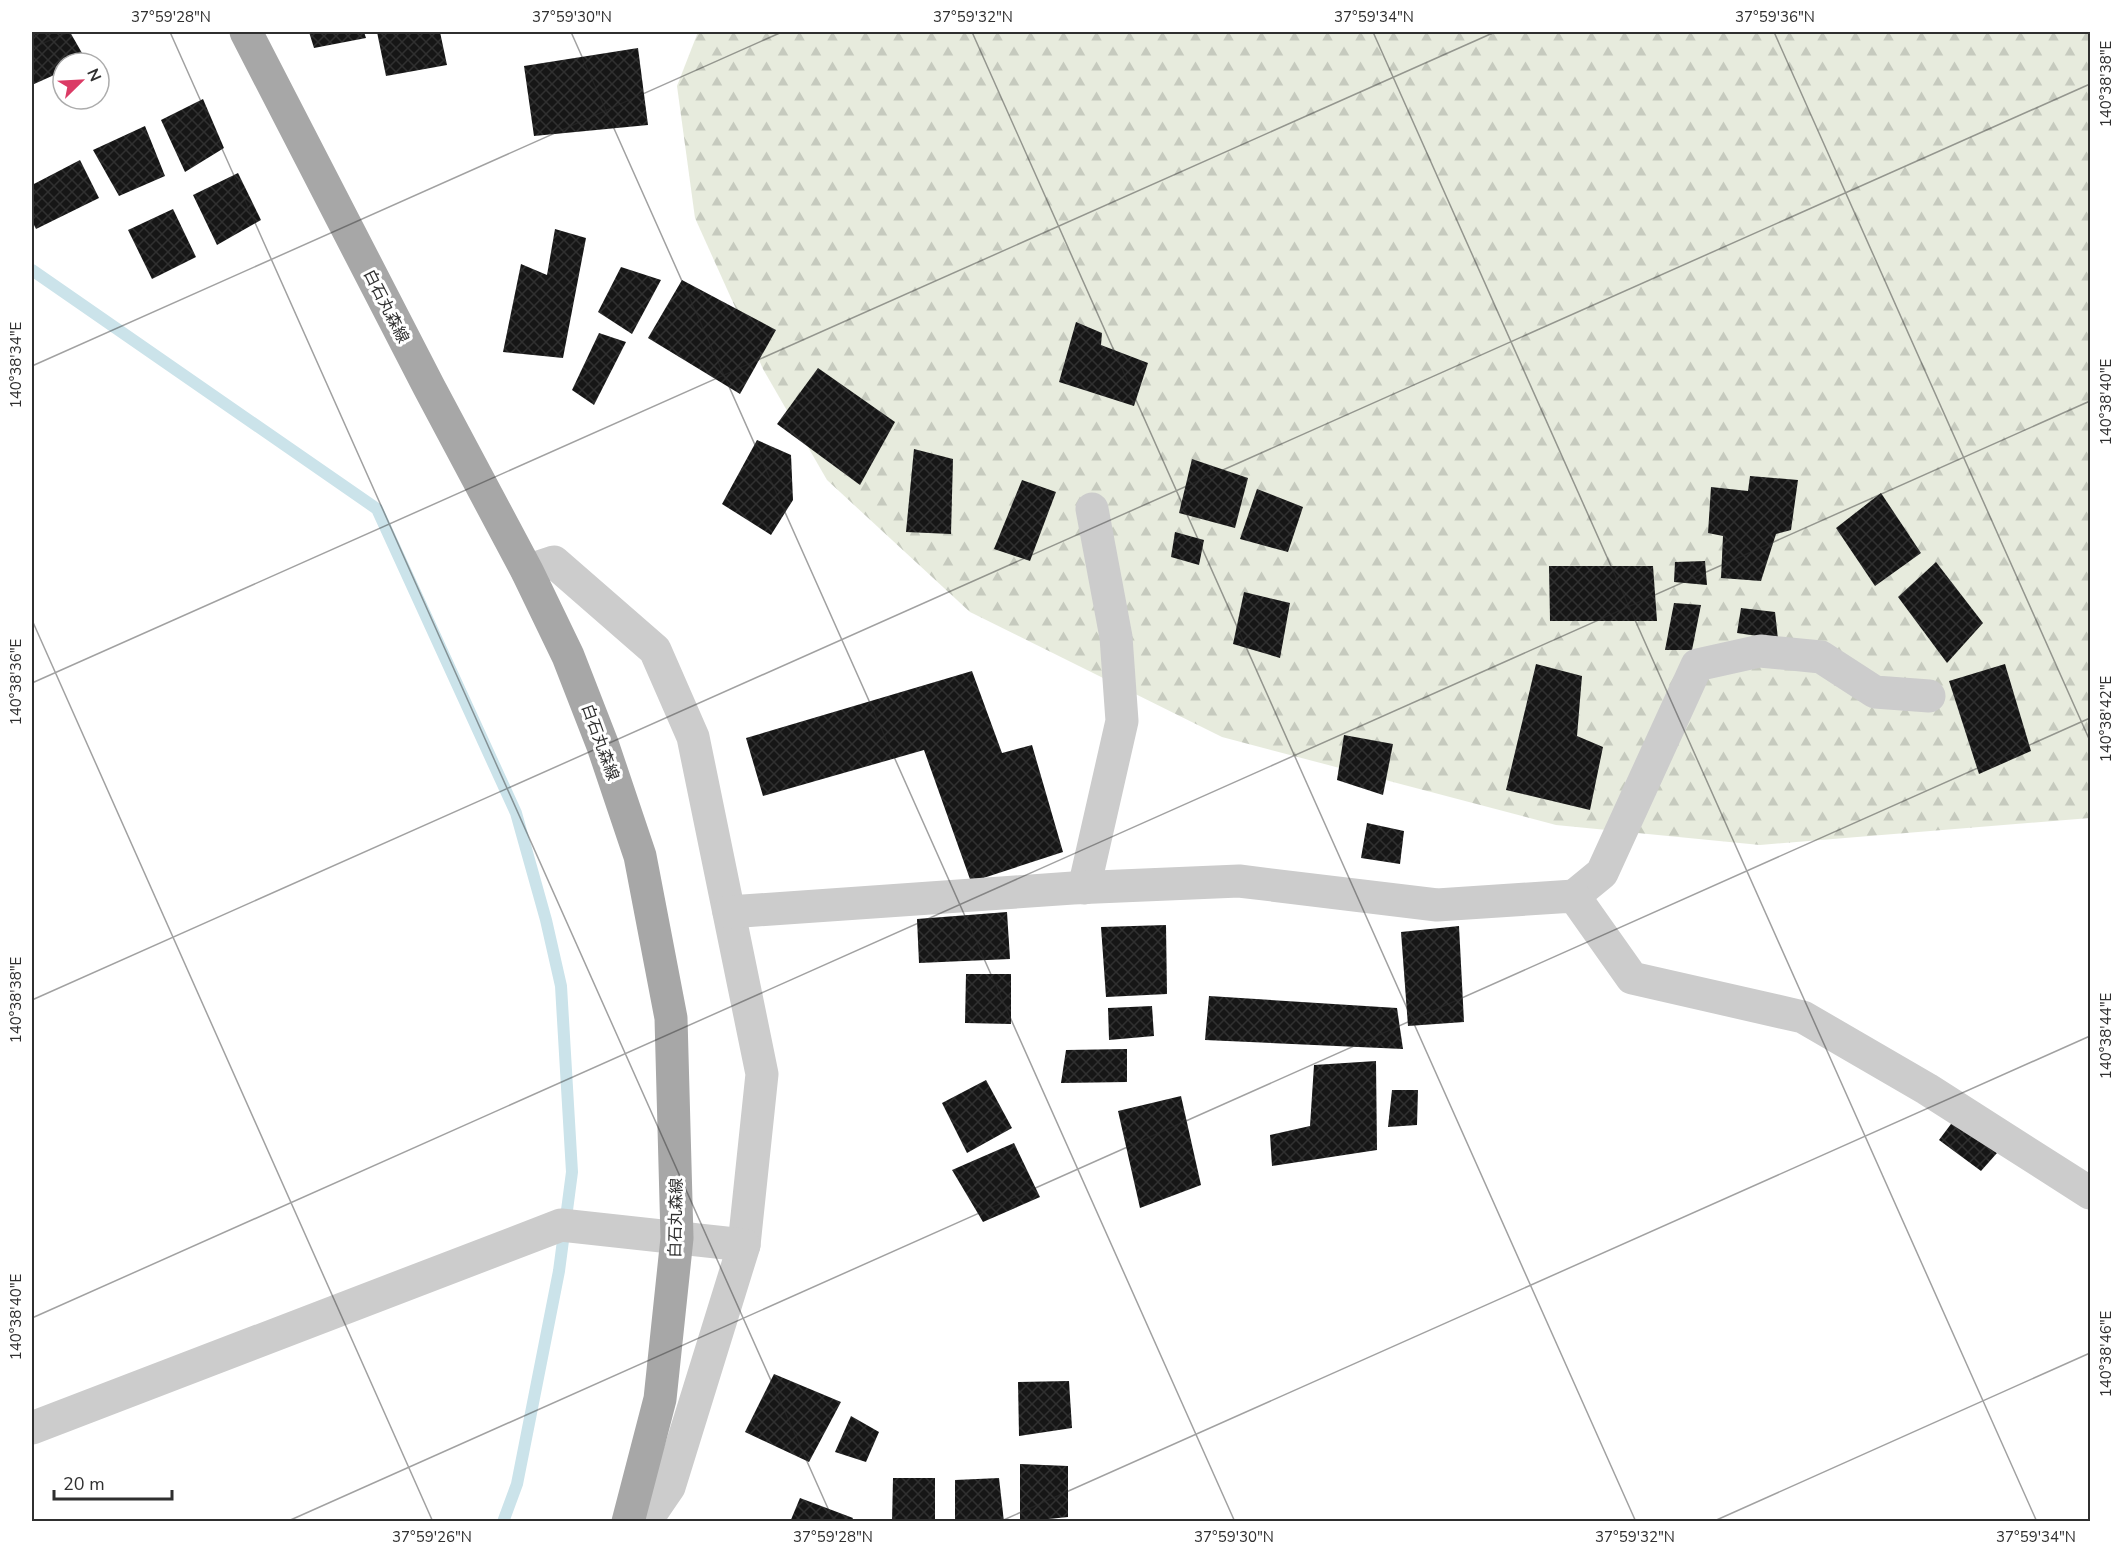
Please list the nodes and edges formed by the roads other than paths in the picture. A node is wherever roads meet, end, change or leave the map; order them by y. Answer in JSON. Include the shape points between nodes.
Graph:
{"nodes":[{"id":1,"x":246,"y":32,"type":"edge"},
{"id":2,"x":1092,"y":509,"type":"dead end"},
{"id":3,"x":527,"y":571,"type":"junction"},
{"id":4,"x":1929,"y":696,"type":"dead end"},
{"id":5,"x":1084,"y":888,"type":"junction"},
{"id":6,"x":1574,"y":896,"type":"junction"},
{"id":7,"x":729,"y":912,"type":"junction"},
{"id":8,"x":2091,"y":1193,"type":"edge"},
{"id":9,"x":677,"y":1238,"type":"junction"},
{"id":10,"x":744,"y":1245,"type":"junction"},
{"id":11,"x":32,"y":1428,"type":"edge"},
{"id":12,"x":628,"y":1521,"type":"edge"},
{"id":13,"x":645,"y":1521,"type":"edge"}],
"edges":[{"from":1,"to":3,"type":"main road","name":"白石丸森線"},
{"from":2,"to":5,"type":"street","via":[[1116,637],[1122,721]]},
{"from":3,"to":7,"type":"street","via":[[554,562],[655,650],[693,737]]},
{"from":3,"to":9,"type":"main road","name":"白石丸森線","via":[[568,656],[640,856],[671,1018]]},
{"from":4,"to":6,"type":"street","via":[[1875,692],[1821,657],[1760,651],[1697,665],[1602,873]]},
{"from":5,"to":6,"type":"street","via":[[1239,881],[1437,905]]},
{"from":5,"to":7,"type":"street"},
{"from":6,"to":8,"type":"street","via":[[1632,978],[1803,1017],[1928,1089]]},
{"from":7,"to":10,"type":"street","via":[[762,1074]]},
{"from":9,"to":10,"type":"street"},
{"from":9,"to":11,"type":"street","via":[[576,1227]]},
{"from":9,"to":12,"type":"main road","name":"白石丸森線","via":[[660,1399]]},
{"from":10,"to":13,"type":"street","via":[[669,1487]]}]}
